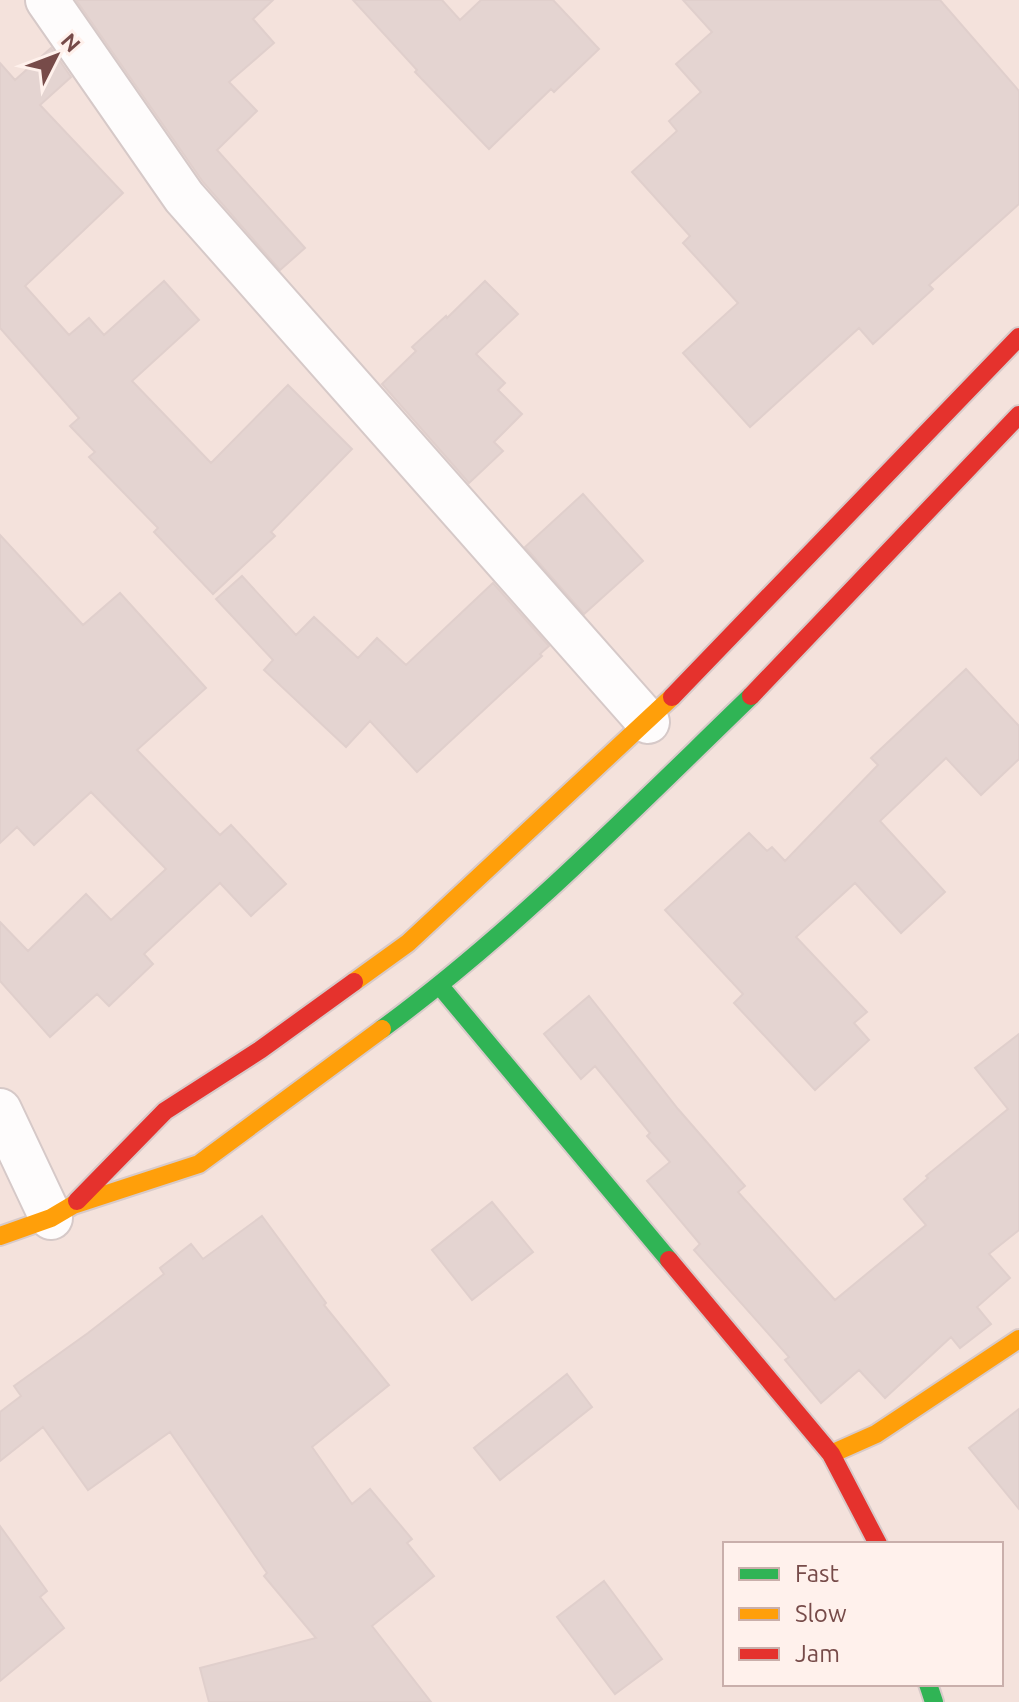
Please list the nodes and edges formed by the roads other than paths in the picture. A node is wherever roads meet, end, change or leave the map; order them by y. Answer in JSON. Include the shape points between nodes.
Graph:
{"nodes":[{"id":1,"x":47,"y":0,"type":"edge"},
{"id":2,"x":1019,"y":337,"type":"edge"},
{"id":3,"x":1019,"y":415,"type":"edge"},
{"id":4,"x":648,"y":722,"type":"junction"},
{"id":5,"x":440,"y":986,"type":"junction"},
{"id":6,"x":0,"y":1110,"type":"edge"},
{"id":7,"x":62,"y":1211,"type":"junction"},
{"id":8,"x":0,"y":1236,"type":"edge"},
{"id":9,"x":1019,"y":1339,"type":"edge"},
{"id":10,"x":831,"y":1454,"type":"junction"},
{"id":11,"x":877,"y":1542,"type":"edge"}],
"edges":[{"from":1,"to":4,"type":"street","via":[[184,197]]},
{"from":2,"to":4,"type":"main road"},
{"from":3,"to":5,"type":"main road","via":[[769,679],[597,845]]},
{"from":4,"to":7,"type":"main road","via":[[408,943],[165,1111]]},
{"from":5,"to":7,"type":"main road","via":[[199,1164]]},
{"from":5,"to":10,"type":"main road"},
{"from":6,"to":7,"type":"street"},
{"from":7,"to":8,"type":"main road"},
{"from":9,"to":10,"type":"main road","via":[[876,1434]]},
{"from":10,"to":11,"type":"main road"}]}
